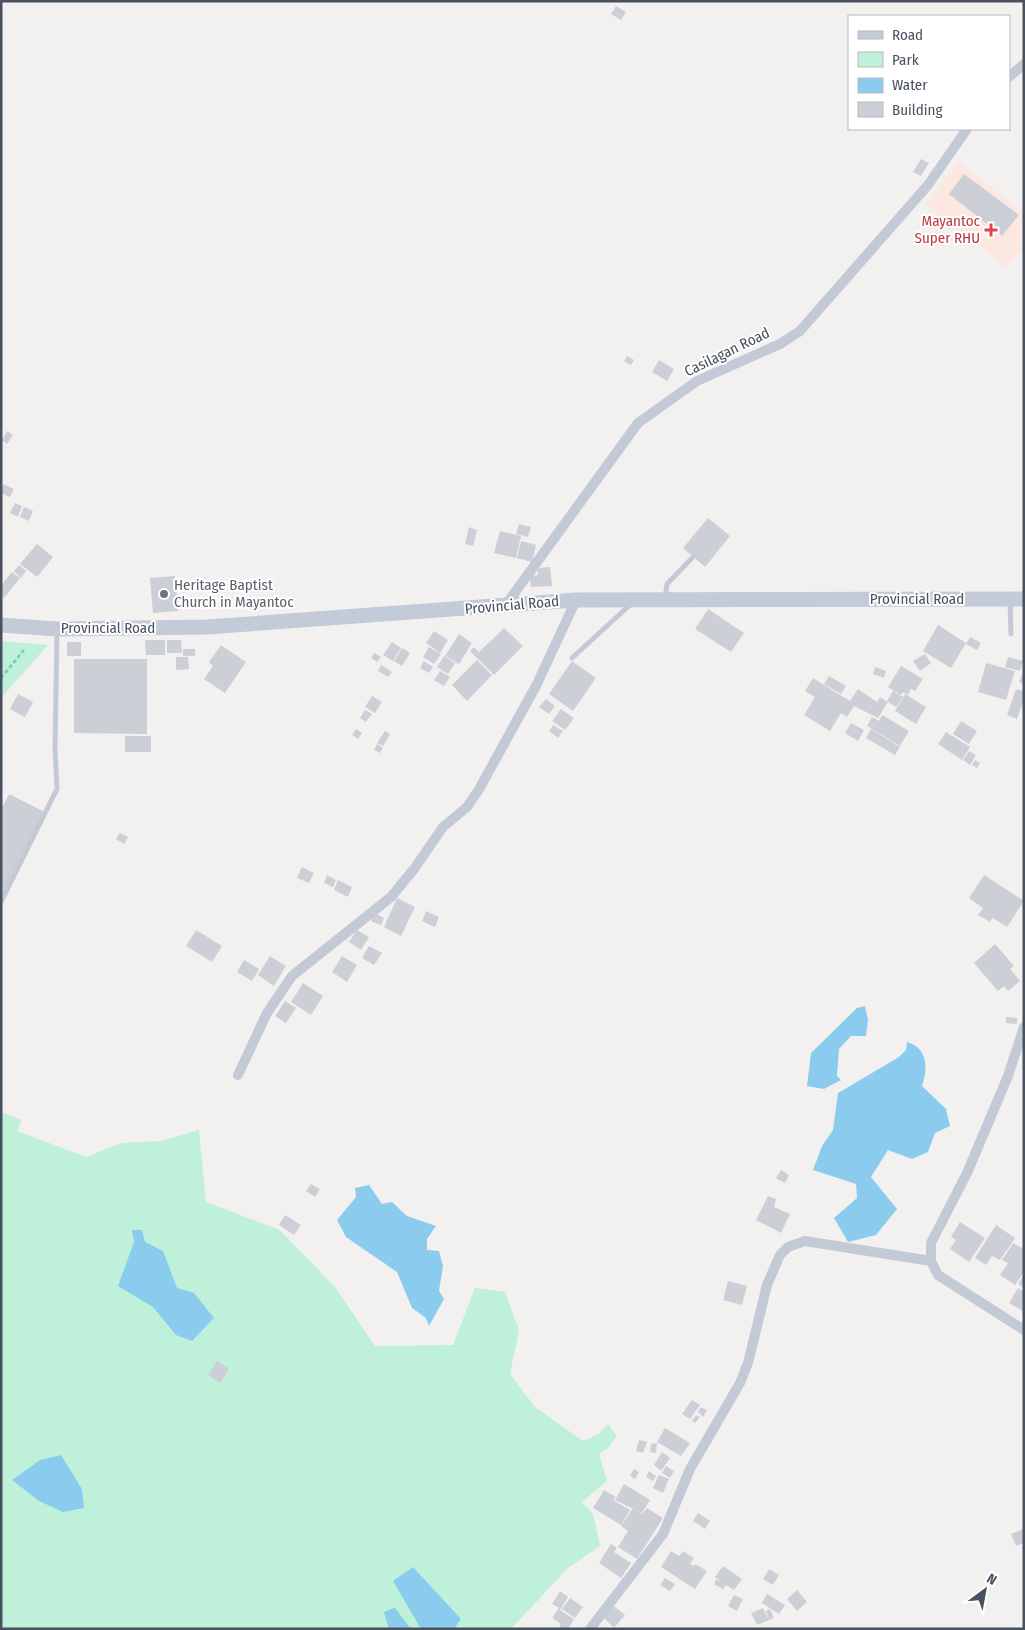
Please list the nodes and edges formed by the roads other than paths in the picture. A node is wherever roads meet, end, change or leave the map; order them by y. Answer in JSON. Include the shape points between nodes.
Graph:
{"nodes":[{"id":1,"x":1024,"y":64,"type":"edge"},
{"id":2,"x":1010,"y":76,"type":"edge"},
{"id":3,"x":966,"y":130,"type":"edge"},
{"id":4,"x":692,"y":558,"type":"dead end"},
{"id":5,"x":1017,"y":599,"type":"edge"},
{"id":6,"x":576,"y":600,"type":"junction"},
{"id":7,"x":636,"y":600,"type":"junction"},
{"id":8,"x":665,"y":600,"type":"junction"},
{"id":9,"x":505,"y":606,"type":"junction"},
{"id":10,"x":1,"y":625,"type":"edge"},
{"id":11,"x":57,"y":629,"type":"junction"},
{"id":12,"x":1011,"y":634,"type":"dead end"},
{"id":13,"x":572,"y":658,"type":"dead end"},
{"id":14,"x":1,"y":902,"type":"edge"},
{"id":15,"x":1024,"y":1027,"type":"edge"},
{"id":16,"x":238,"y":1075,"type":"dead end"},
{"id":17,"x":931,"y":1262,"type":"junction"},
{"id":18,"x":1024,"y":1330,"type":"edge"},
{"id":19,"x":590,"y":1629,"type":"edge"}],
"edges":[{"from":1,"to":2,"type":"street"},
{"from":3,"to":9,"type":"street","name":"Casilagan Road","via":[[928,185],[800,331],[780,344],[697,381],[638,423]]},
{"from":4,"to":8,"type":"lane","via":[[667,584]]},
{"from":5,"to":8,"type":"main road","name":"Provincial Road"},
{"from":5,"to":12,"type":"lane"},
{"from":6,"to":7,"type":"main road","name":"Provincial Road"},
{"from":6,"to":9,"type":"main road","name":"Provincial Road"},
{"from":6,"to":16,"type":"street","via":[[536,686],[467,807],[443,827],[391,897],[292,976],[266,1013]]},
{"from":7,"to":8,"type":"main road","name":"Provincial Road"},
{"from":7,"to":13,"type":"lane"},
{"from":9,"to":11,"type":"main road","name":"Provincial Road","via":[[215,627]]},
{"from":10,"to":11,"type":"main road","name":"Provincial Road"},
{"from":11,"to":14,"type":"lane","via":[[57,790]]},
{"from":15,"to":17,"type":"street","via":[[1008,1076],[967,1172],[931,1243]]},
{"from":17,"to":18,"type":"street","via":[[938,1275]]},
{"from":17,"to":19,"type":"street","via":[[805,1241],[788,1247],[780,1255],[767,1285],[740,1383],[690,1469],[663,1534]]}]}
